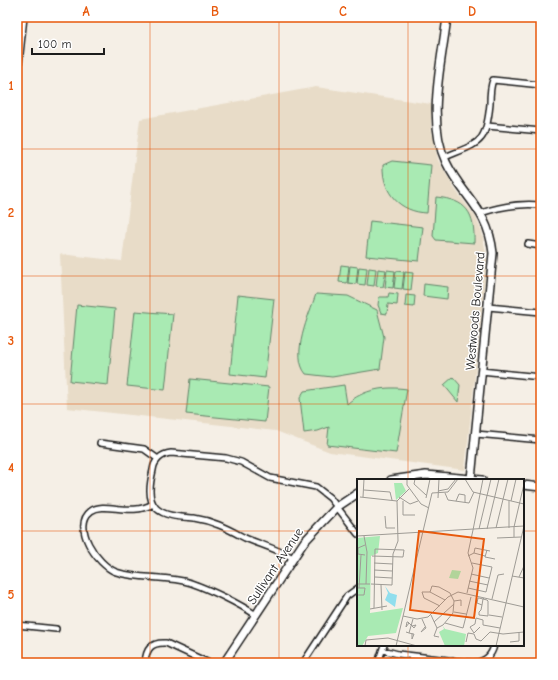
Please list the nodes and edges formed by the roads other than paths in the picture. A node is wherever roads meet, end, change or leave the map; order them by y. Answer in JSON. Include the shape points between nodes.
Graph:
{"nodes":[{"id":1,"x":23,"y":17,"type":"edge"},
{"id":2,"x":447,"y":17,"type":"edge"},
{"id":3,"x":17,"y":72,"type":"edge"},
{"id":4,"x":541,"y":84,"type":"edge"},
{"id":5,"x":487,"y":126,"type":"junction"},
{"id":6,"x":541,"y":131,"type":"edge"},
{"id":7,"x":444,"y":158,"type":"junction"},
{"id":8,"x":541,"y":205,"type":"edge"},
{"id":9,"x":481,"y":213,"type":"junction"},
{"id":10,"x":528,"y":244,"type":"dead end"},
{"id":11,"x":541,"y":246,"type":"edge"},
{"id":12,"x":488,"y":307,"type":"junction"},
{"id":13,"x":541,"y":312,"type":"edge"},
{"id":14,"x":481,"y":371,"type":"junction"},
{"id":15,"x":541,"y":377,"type":"edge"},
{"id":16,"x":476,"y":434,"type":"junction"},
{"id":17,"x":541,"y":440,"type":"edge"},
{"id":18,"x":100,"y":443,"type":"dead end"},
{"id":19,"x":158,"y":459,"type":"junction"},
{"id":20,"x":398,"y":479,"type":"edge"},
{"id":21,"x":471,"y":479,"type":"joint"},
{"id":22,"x":524,"y":485,"type":"edge"},
{"id":23,"x":541,"y":487,"type":"edge"},
{"id":24,"x":357,"y":494,"type":"edge"},
{"id":25,"x":153,"y":504,"type":"junction"},
{"id":26,"x":337,"y":507,"type":"junction"},
{"id":27,"x":357,"y":533,"type":"edge"},
{"id":28,"x":293,"y":558,"type":"junction"},
{"id":29,"x":357,"y":589,"type":"edge"},
{"id":30,"x":256,"y":615,"type":"junction"},
{"id":31,"x":17,"y":625,"type":"edge"},
{"id":32,"x":56,"y":629,"type":"dead end"},
{"id":33,"x":494,"y":646,"type":"edge"},
{"id":34,"x":383,"y":647,"type":"edge"},
{"id":35,"x":486,"y":661,"type":"edge"},
{"id":36,"x":145,"y":663,"type":"edge"},
{"id":37,"x":209,"y":663,"type":"edge"},
{"id":38,"x":224,"y":663,"type":"edge"},
{"id":39,"x":303,"y":663,"type":"edge"},
{"id":40,"x":378,"y":663,"type":"edge"}],
"edges":[{"from":1,"to":3,"type":"street"},
{"from":2,"to":7,"type":"street","name":"Westwoods Boulevard","via":[[436,115]]},
{"from":4,"to":5,"type":"street","via":[[494,79]]},
{"from":5,"to":6,"type":"street"},
{"from":5,"to":7,"type":"street","via":[[477,142]]},
{"from":7,"to":9,"type":"street","name":"Westwoods Boulevard"},
{"from":8,"to":9,"type":"street","via":[[518,204]]},
{"from":9,"to":12,"type":"street","name":"Westwoods Boulevard","via":[[490,236],[493,253]]},
{"from":10,"to":11,"type":"street"},
{"from":12,"to":13,"type":"street"},
{"from":12,"to":14,"type":"street","name":"Westwoods Boulevard"},
{"from":14,"to":15,"type":"street"},
{"from":14,"to":16,"type":"street","name":"Westwoods Boulevard"},
{"from":16,"to":17,"type":"street"},
{"from":16,"to":21,"type":"street","name":"Westwoods Boulevard"},
{"from":18,"to":19,"type":"street","via":[[144,449]]},
{"from":19,"to":25,"type":"street","via":[[153,466],[150,492]]},
{"from":19,"to":26,"type":"street","via":[[167,453],[175,452],[233,460],[270,478],[316,487]]},
{"from":20,"to":21,"type":"street","via":[[426,475]]},
{"from":22,"to":23,"type":"street"},
{"from":24,"to":26,"type":"street","name":"Sullivant Avenue"},
{"from":25,"to":28,"type":"street","via":[[159,511],[168,514],[223,525]]},
{"from":25,"to":30,"type":"street","via":[[138,510],[93,509],[85,519],[86,535],[93,554],[107,568],[126,574],[190,582],[241,605]]},
{"from":26,"to":27,"type":"street"},
{"from":26,"to":28,"type":"street","name":"Sullivant Avenue","via":[[314,530]]},
{"from":28,"to":30,"type":"street","name":"Sullivant Avenue"},
{"from":29,"to":39,"type":"street","via":[[347,596]]},
{"from":30,"to":38,"type":"street","name":"Sullivant Avenue"},
{"from":31,"to":32,"type":"street"},
{"from":33,"to":35,"type":"street"},
{"from":34,"to":35,"type":"street","via":[[398,654],[472,662]]},
{"from":34,"to":40,"type":"street"},
{"from":36,"to":37,"type":"street","via":[[150,647],[166,643]]}]}
